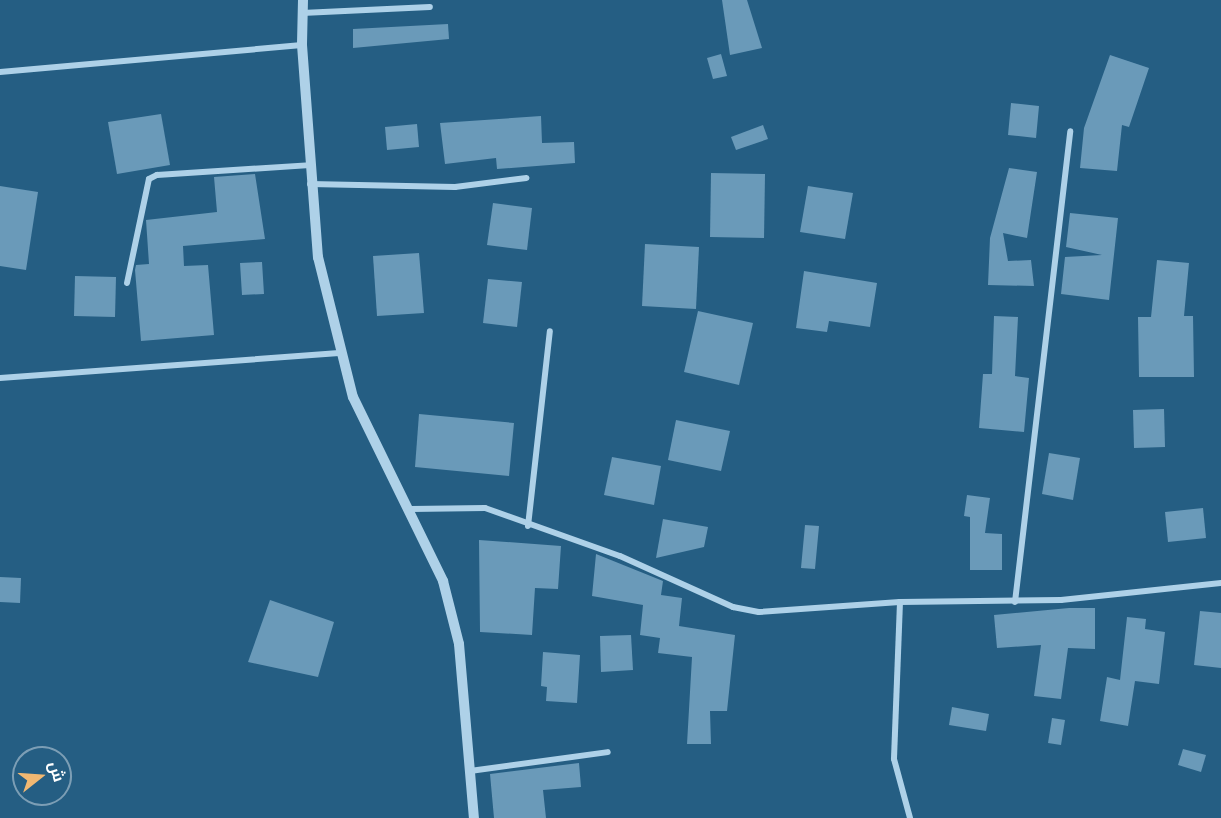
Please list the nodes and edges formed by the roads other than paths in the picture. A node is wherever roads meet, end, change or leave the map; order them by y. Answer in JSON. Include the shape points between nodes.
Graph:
{"nodes":[{"id":1,"x":303,"y":0,"type":"edge"},
{"id":2,"x":430,"y":7,"type":"dead end"},
{"id":3,"x":302,"y":13,"type":"junction"},
{"id":4,"x":302,"y":45,"type":"junction"},
{"id":5,"x":0,"y":72,"type":"edge"},
{"id":6,"x":1070,"y":131,"type":"dead end"},
{"id":7,"x":310,"y":165,"type":"junction"},
{"id":8,"x":526,"y":178,"type":"dead end"},
{"id":9,"x":309,"y":184,"type":"junction"},
{"id":10,"x":127,"y":283,"type":"dead end"},
{"id":11,"x":550,"y":332,"type":"dead end"},
{"id":12,"x":339,"y":353,"type":"junction"},
{"id":13,"x":0,"y":378,"type":"edge"},
{"id":14,"x":411,"y":509,"type":"junction"},
{"id":15,"x":528,"y":526,"type":"junction"},
{"id":16,"x":1221,"y":583,"type":"edge"},
{"id":17,"x":900,"y":602,"type":"junction"},
{"id":18,"x":1016,"y":603,"type":"junction"},
{"id":19,"x":608,"y":753,"type":"dead end"},
{"id":20,"x":470,"y":771,"type":"junction"},
{"id":21,"x":474,"y":818,"type":"edge"},
{"id":22,"x":910,"y":818,"type":"edge"}],
"edges":[{"from":1,"to":3,"type":"street"},
{"from":2,"to":3,"type":"street"},
{"from":3,"to":4,"type":"street"},
{"from":4,"to":5,"type":"street"},
{"from":4,"to":7,"type":"street"},
{"from":6,"to":18,"type":"street"},
{"from":7,"to":9,"type":"street"},
{"from":7,"to":10,"type":"street","via":[[200,171],[149,179]]},
{"from":8,"to":9,"type":"street","via":[[454,187]]},
{"from":9,"to":12,"type":"street","via":[[318,257]]},
{"from":11,"to":15,"type":"street"},
{"from":12,"to":13,"type":"street"},
{"from":12,"to":14,"type":"street","via":[[353,397]]},
{"from":14,"to":15,"type":"street","via":[[485,508]]},
{"from":14,"to":20,"type":"street","via":[[443,581],[459,644]]},
{"from":15,"to":17,"type":"street","via":[[620,556],[750,611],[779,614]]},
{"from":16,"to":18,"type":"street"},
{"from":17,"to":18,"type":"street"},
{"from":17,"to":22,"type":"street","via":[[894,759]]},
{"from":19,"to":20,"type":"street"},
{"from":20,"to":21,"type":"street"}]}
